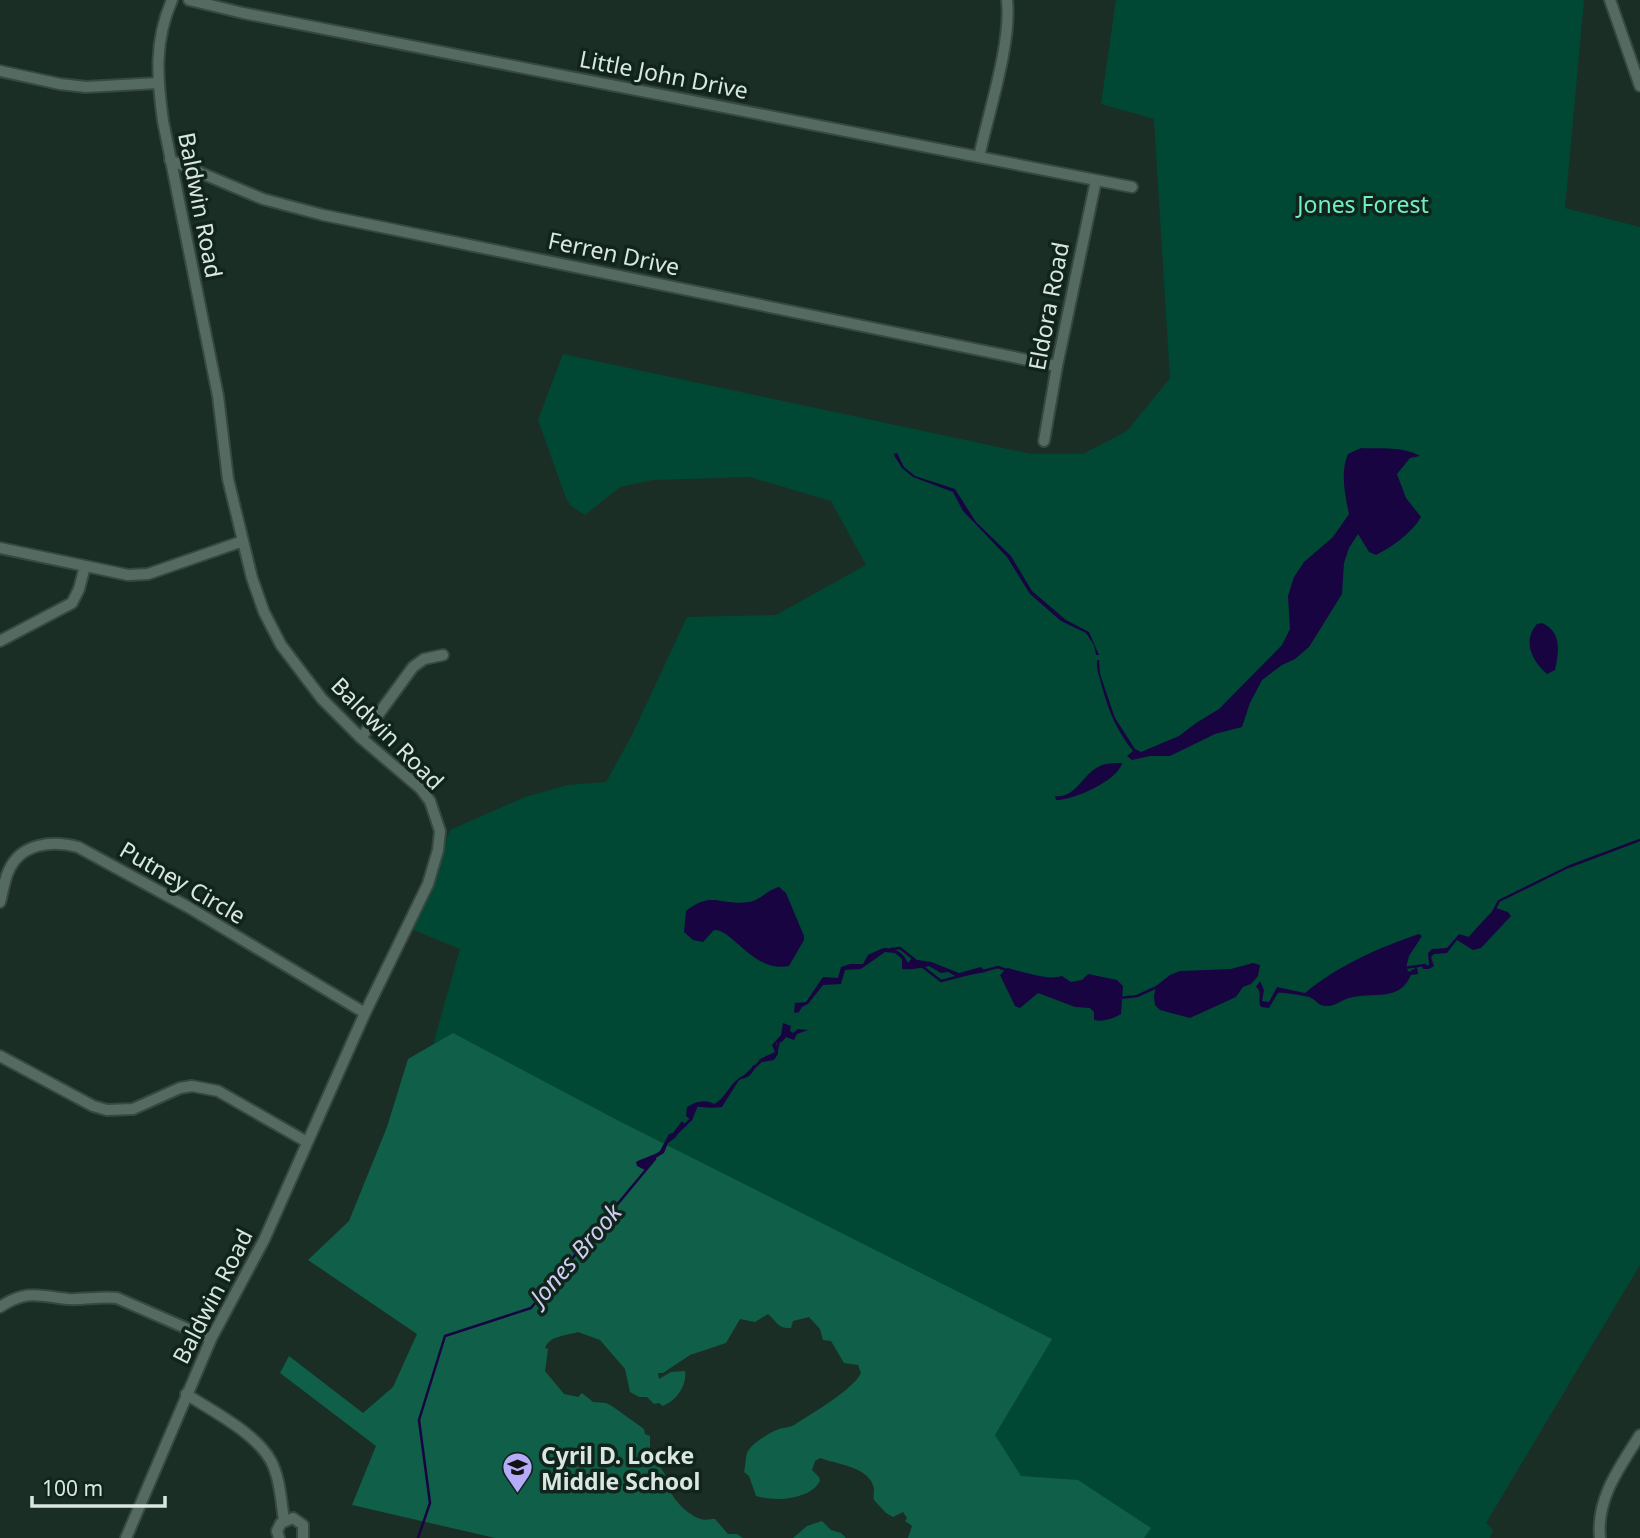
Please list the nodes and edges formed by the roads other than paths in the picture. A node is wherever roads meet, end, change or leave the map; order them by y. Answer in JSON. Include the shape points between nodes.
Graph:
{"nodes":[{"id":1,"x":172,"y":0,"type":"edge"},
{"id":2,"x":188,"y":0,"type":"edge"},
{"id":3,"x":1007,"y":0,"type":"edge"},
{"id":4,"x":1610,"y":0,"type":"edge"},
{"id":5,"x":0,"y":71,"type":"edge"},
{"id":6,"x":158,"y":83,"type":"junction"},
{"id":7,"x":1640,"y":86,"type":"edge"},
{"id":8,"x":979,"y":157,"type":"junction"},
{"id":9,"x":170,"y":160,"type":"junction"},
{"id":10,"x":1096,"y":180,"type":"junction"},
{"id":11,"x":1132,"y":187,"type":"dead end"},
{"id":12,"x":1057,"y":366,"type":"junction"},
{"id":13,"x":1044,"y":441,"type":"dead end"},
{"id":14,"x":243,"y":541,"type":"junction"},
{"id":15,"x":0,"y":548,"type":"edge"},
{"id":16,"x":85,"y":566,"type":"junction"},
{"id":17,"x":0,"y":640,"type":"edge"},
{"id":18,"x":443,"y":655,"type":"dead end"},
{"id":19,"x":361,"y":738,"type":"junction"},
{"id":20,"x":0,"y":902,"type":"edge"},
{"id":21,"x":365,"y":1013,"type":"junction"},
{"id":22,"x":0,"y":1056,"type":"edge"},
{"id":23,"x":307,"y":1142,"type":"junction"},
{"id":24,"x":0,"y":1307,"type":"edge"},
{"id":25,"x":211,"y":1339,"type":"junction"},
{"id":26,"x":186,"y":1394,"type":"junction"},
{"id":27,"x":1640,"y":1435,"type":"edge"},
{"id":28,"x":284,"y":1520,"type":"junction"},
{"id":29,"x":126,"y":1538,"type":"edge"},
{"id":30,"x":279,"y":1538,"type":"edge"},
{"id":31,"x":303,"y":1538,"type":"edge"},
{"id":32,"x":1600,"y":1538,"type":"edge"}],
"edges":[{"from":1,"to":6,"type":"street","name":"Baldwin Road","via":[[160,36]]},
{"from":2,"to":8,"type":"street","name":"Little John Drive"},
{"from":3,"to":8,"type":"street","via":[[1002,56]]},
{"from":4,"to":7,"type":"street"},
{"from":5,"to":6,"type":"street","via":[[86,87]]},
{"from":6,"to":9,"type":"street","name":"Baldwin Road"},
{"from":8,"to":10,"type":"street","name":"Little John Drive"},
{"from":9,"to":12,"type":"street","name":"Ferren Drive","via":[[263,199],[323,215]]},
{"from":9,"to":14,"type":"street","name":"Baldwin Road"},
{"from":10,"to":11,"type":"street","name":"Little John Drive"},
{"from":10,"to":12,"type":"street","name":"Eldora Road"},
{"from":12,"to":13,"type":"street","name":"Eldora Road"},
{"from":14,"to":16,"type":"street","via":[[148,574],[128,575]]},
{"from":14,"to":19,"type":"street","name":"Baldwin Road","via":[[257,595],[281,645],[322,699]]},
{"from":15,"to":16,"type":"street"},
{"from":16,"to":17,"type":"street","via":[[72,603]]},
{"from":18,"to":19,"type":"street","via":[[413,667]]},
{"from":19,"to":21,"type":"street","name":"Baldwin Road","via":[[421,789],[440,831],[428,884]]},
{"from":20,"to":21,"type":"street","name":"Putney Circle","via":[[9,870],[21,855],[38,845],[78,847]]},
{"from":21,"to":23,"type":"street","name":"Baldwin Road"},
{"from":22,"to":23,"type":"street","via":[[107,1110],[133,1109],[180,1088],[205,1087]]},
{"from":23,"to":25,"type":"street","name":"Baldwin Road","via":[[264,1240]]},
{"from":24,"to":25,"type":"street","via":[[39,1293],[66,1299],[117,1298]]},
{"from":25,"to":26,"type":"street","name":"Baldwin Road"},
{"from":26,"to":28,"type":"street","via":[[250,1436],[272,1461]]},
{"from":26,"to":29,"type":"street","name":"Baldwin Road"},
{"from":27,"to":32,"type":"street","via":[[1604,1496]]},
{"from":28,"to":30,"type":"street","via":[[278,1527]]},
{"from":28,"to":31,"type":"street","via":[[301,1522]]}]}
